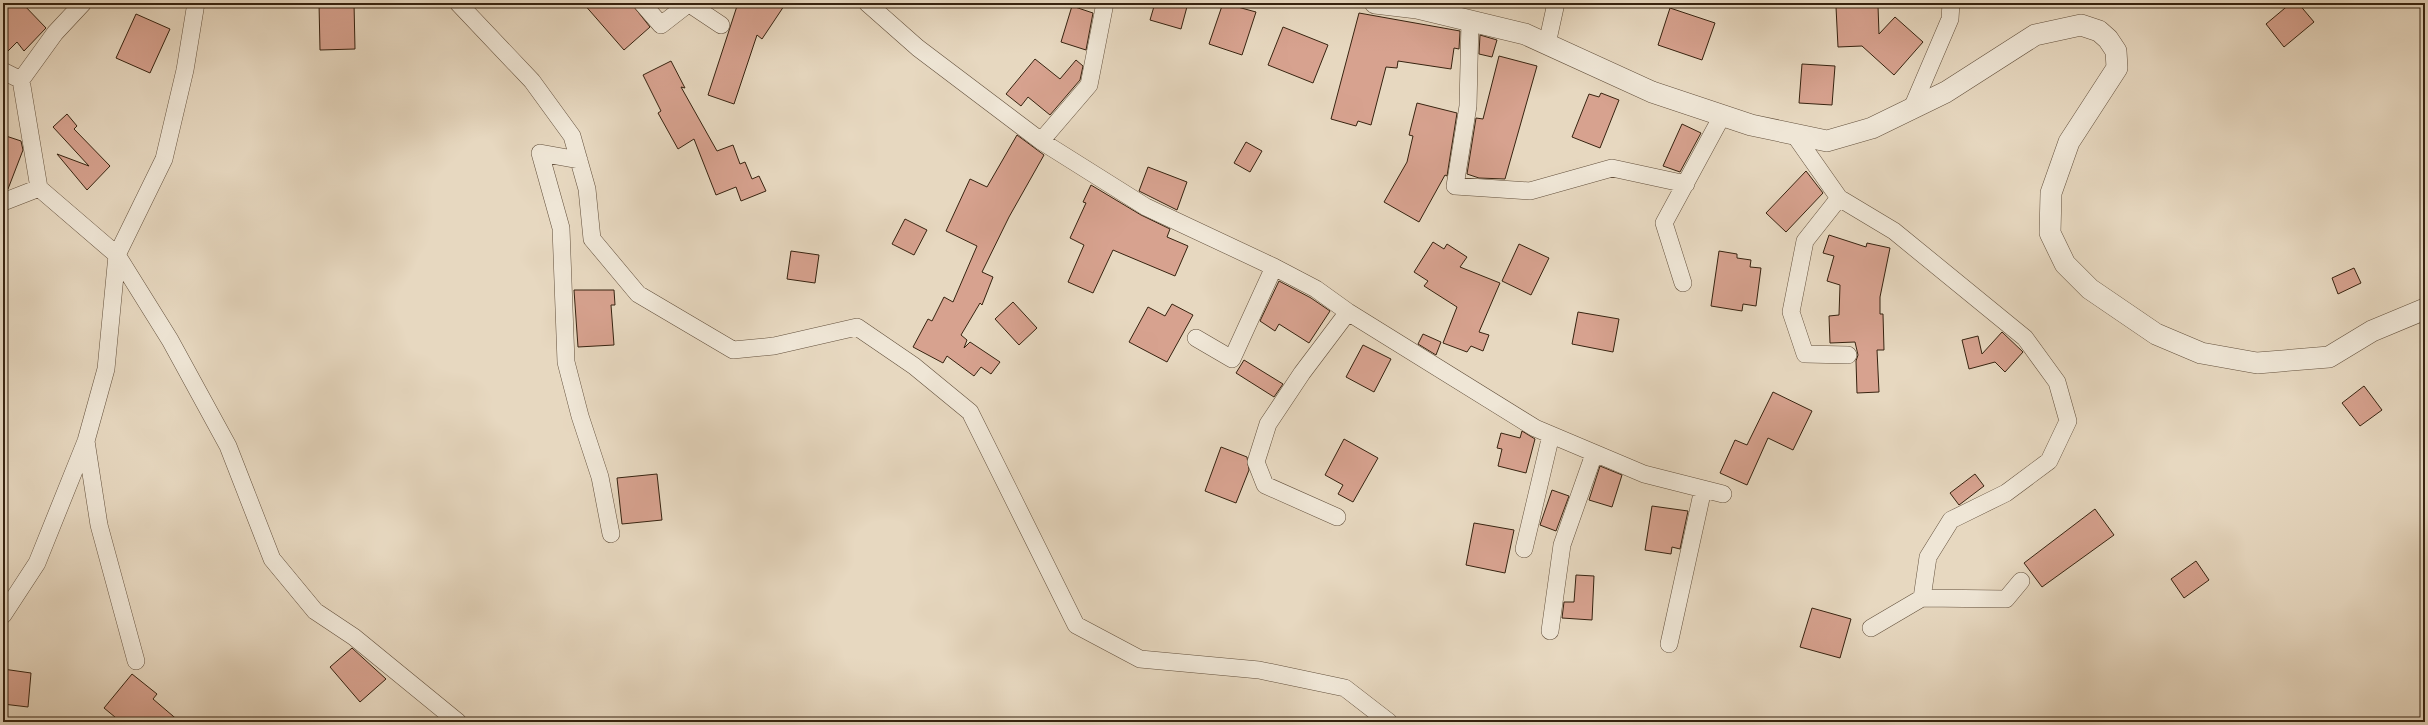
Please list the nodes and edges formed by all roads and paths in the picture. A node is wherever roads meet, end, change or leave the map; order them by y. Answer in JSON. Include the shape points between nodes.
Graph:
{"nodes":[{"id":1,"x":83,"y":3,"type":"edge"},
{"id":2,"x":196,"y":3,"type":"edge"},
{"id":3,"x":458,"y":3,"type":"edge"},
{"id":4,"x":642,"y":3,"type":"edge"},
{"id":5,"x":688,"y":3,"type":"edge"},
{"id":6,"x":867,"y":3,"type":"edge"},
{"id":7,"x":1105,"y":3,"type":"edge"},
{"id":8,"x":1375,"y":3,"type":"edge"},
{"id":9,"x":1556,"y":3,"type":"edge"},
{"id":10,"x":1951,"y":3,"type":"edge"},
{"id":11,"x":1470,"y":21,"type":"junction"},
{"id":12,"x":721,"y":26,"type":"dead end"},
{"id":13,"x":1547,"y":44,"type":"junction"},
{"id":14,"x":3,"y":71,"type":"edge"},
{"id":15,"x":21,"y":80,"type":"junction"},
{"id":16,"x":1912,"y":108,"type":"junction"},
{"id":17,"x":1722,"y":116,"type":"junction"},
{"id":18,"x":1794,"y":134,"type":"junction"},
{"id":19,"x":1041,"y":142,"type":"junction"},
{"id":20,"x":579,"y":160,"type":"junction"},
{"id":21,"x":1686,"y":184,"type":"junction"},
{"id":22,"x":39,"y":188,"type":"junction"},
{"id":23,"x":1839,"y":198,"type":"junction"},
{"id":24,"x":3,"y":202,"type":"edge"},
{"id":25,"x":117,"y":255,"type":"junction"},
{"id":26,"x":1274,"y":267,"type":"junction"},
{"id":27,"x":1683,"y":283,"type":"dead end"},
{"id":28,"x":2425,"y":309,"type":"edge"},
{"id":29,"x":1348,"y":312,"type":"junction"},
{"id":30,"x":1196,"y":338,"type":"dead end"},
{"id":31,"x":1848,"y":355,"type":"dead end"},
{"id":32,"x":1551,"y":435,"type":"junction"},
{"id":33,"x":86,"y":441,"type":"junction"},
{"id":34,"x":1594,"y":454,"type":"junction"},
{"id":35,"x":1703,"y":489,"type":"junction"},
{"id":36,"x":1723,"y":494,"type":"dead end"},
{"id":37,"x":1337,"y":517,"type":"dead end"},
{"id":38,"x":611,"y":534,"type":"dead end"},
{"id":39,"x":1524,"y":549,"type":"dead end"},
{"id":40,"x":2022,"y":581,"type":"dead end"},
{"id":41,"x":1922,"y":598,"type":"junction"},
{"id":42,"x":3,"y":615,"type":"edge"},
{"id":43,"x":1871,"y":628,"type":"dead end"},
{"id":44,"x":1550,"y":631,"type":"dead end"},
{"id":45,"x":1669,"y":644,"type":"dead end"},
{"id":46,"x":136,"y":662,"type":"dead end"},
{"id":47,"x":458,"y":722,"type":"edge"},
{"id":48,"x":1389,"y":722,"type":"edge"}],
"edges":[{"from":1,"to":15,"type":"street","via":[[55,34]]},
{"from":2,"to":25,"type":"street","via":[[185,70],[164,159]]},
{"from":3,"to":20,"type":"street","via":[[532,81],[572,136]]},
{"from":4,"to":5,"type":"street","via":[[661,25]]},
{"from":5,"to":12,"type":"street"},
{"from":6,"to":19,"type":"street","via":[[918,48]]},
{"from":7,"to":19,"type":"street","via":[[1089,85]]},
{"from":8,"to":11,"type":"street","via":[[1417,8]]},
{"from":9,"to":13,"type":"street"},
{"from":10,"to":16,"type":"street","via":[[1950,19]]},
{"from":11,"to":13,"type":"street","via":[[1525,34]]},
{"from":11,"to":21,"type":"street","via":[[1468,106],[1455,186],[1530,191],[1612,168]]},
{"from":13,"to":17,"type":"street","via":[[1652,92]]},
{"from":14,"to":15,"type":"street"},
{"from":15,"to":22,"type":"street"},
{"from":16,"to":18,"type":"street","via":[[1872,128],[1827,141]]},
{"from":16,"to":28,"type":"street","via":[[1946,92],[2035,35],[2082,25],[2099,31],[2116,51],[2117,68],[2069,142],[2051,193],[2050,233],[2065,264],[2090,290],[2156,334],[2201,352],[2257,363],[2329,357],[2372,330]]},
{"from":17,"to":18,"type":"street"},
{"from":17,"to":21,"type":"street"},
{"from":18,"to":23,"type":"street"},
{"from":19,"to":26,"type":"street","via":[[1146,207]]},
{"from":20,"to":38,"type":"street","via":[[540,153],[561,228],[566,362],[600,477]]},
{"from":20,"to":48,"type":"street","via":[[587,189],[592,240],[638,294],[733,350],[774,346],[857,327],[914,366],[970,412],[1076,625],[1140,659],[1259,670],[1345,688]]},
{"from":21,"to":27,"type":"street","via":[[1664,223]]},
{"from":22,"to":24,"type":"street"},
{"from":22,"to":25,"type":"street"},
{"from":23,"to":31,"type":"street","via":[[1805,241],[1791,312],[1805,354]]},
{"from":23,"to":41,"type":"street","via":[[1894,231],[2025,338],[2057,382],[2068,421],[2049,461],[2006,493],[1951,520],[1928,557]]},
{"from":25,"to":33,"type":"street","via":[[106,369]]},
{"from":25,"to":47,"type":"street","via":[[170,340],[228,446],[272,559],[315,611],[354,637]]},
{"from":26,"to":29,"type":"street","via":[[1316,289]]},
{"from":26,"to":30,"type":"street","via":[[1232,359]]},
{"from":29,"to":32,"type":"street","via":[[1535,428]]},
{"from":29,"to":37,"type":"street","via":[[1268,424],[1256,462],[1265,485]]},
{"from":32,"to":34,"type":"street"},
{"from":32,"to":39,"type":"street"},
{"from":33,"to":42,"type":"street","via":[[37,563]]},
{"from":33,"to":46,"type":"street","via":[[100,525]]},
{"from":34,"to":35,"type":"street","via":[[1644,474]]},
{"from":34,"to":44,"type":"street","via":[[1562,545]]},
{"from":35,"to":36,"type":"street"},
{"from":35,"to":45,"type":"street"},
{"from":40,"to":41,"type":"street","via":[[2006,599]]},
{"from":41,"to":43,"type":"street"}]}
